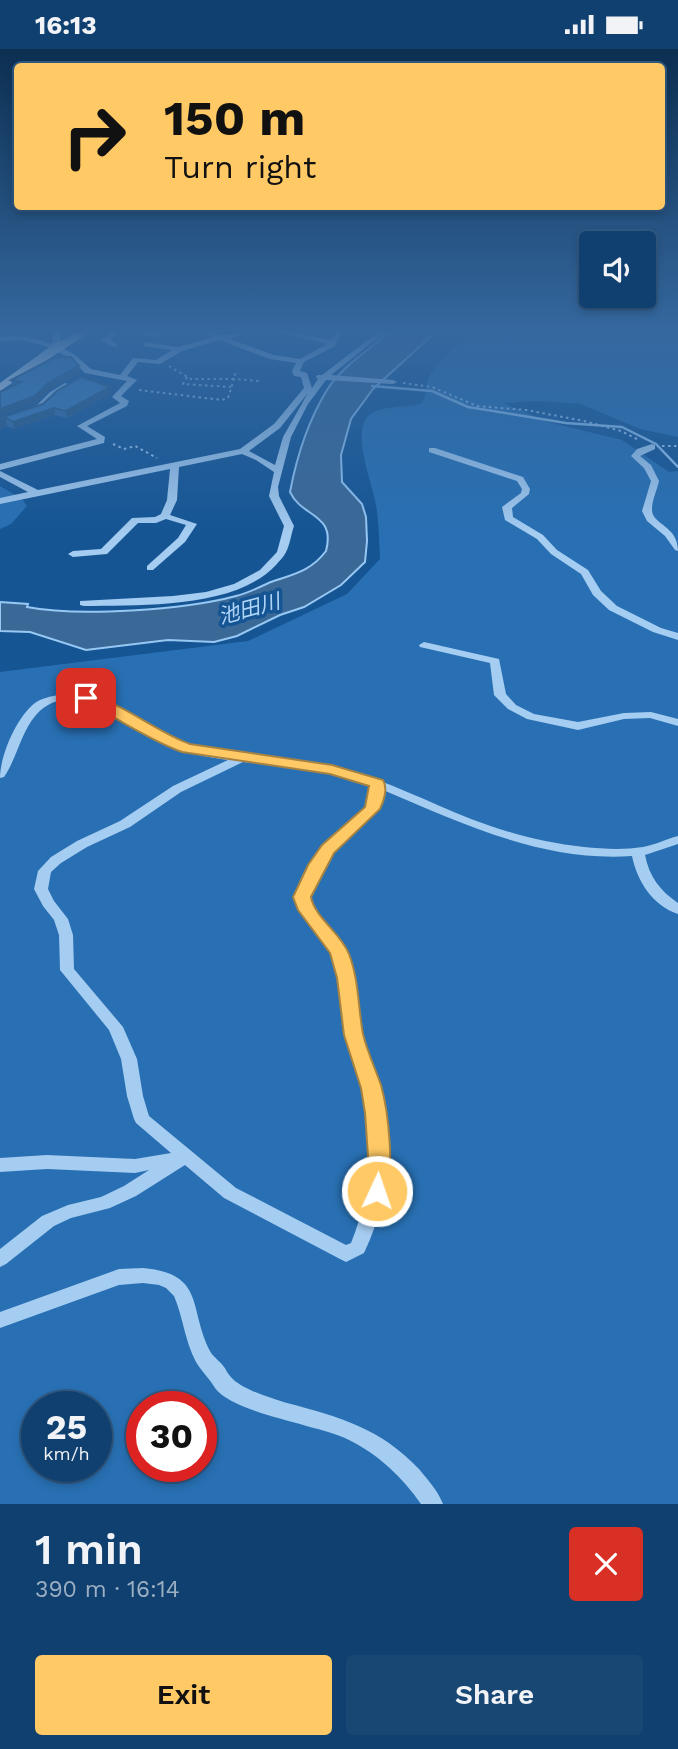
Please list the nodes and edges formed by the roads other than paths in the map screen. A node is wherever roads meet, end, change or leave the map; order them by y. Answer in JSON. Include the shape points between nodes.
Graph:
{"nodes":[{"id":1,"x":49,"y":398,"type":"edge"},
{"id":2,"x":118,"y":398,"type":"edge"},
{"id":3,"x":300,"y":398,"type":"edge"},
{"id":4,"x":311,"y":398,"type":"edge"},
{"id":5,"x":0,"y":422,"type":"edge"},
{"id":6,"x":652,"y":447,"type":"road end"},
{"id":7,"x":432,"y":450,"type":"dead end"},
{"id":8,"x":243,"y":451,"type":"junction"},
{"id":9,"x":0,"y":467,"type":"edge"},
{"id":10,"x":173,"y":467,"type":"junction"},
{"id":11,"x":278,"y":471,"type":"junction"},
{"id":12,"x":0,"y":474,"type":"edge"},
{"id":13,"x":38,"y":494,"type":"junction"},
{"id":14,"x":0,"y":501,"type":"edge"},
{"id":15,"x":165,"y":516,"type":"junction"},
{"id":16,"x":678,"y":548,"type":"edge"},
{"id":17,"x":73,"y":554,"type":"dead end"},
{"id":18,"x":150,"y":568,"type":"dead end"},
{"id":19,"x":84,"y":603,"type":"dead end"},
{"id":20,"x":678,"y":637,"type":"edge"},
{"id":21,"x":424,"y":645,"type":"dead end"},
{"id":22,"x":678,"y":723,"type":"edge"},
{"id":23,"x":242,"y":758,"type":"junction"},
{"id":24,"x":0,"y":774,"type":"edge"},
{"id":25,"x":377,"y":784,"type":"junction"},
{"id":26,"x":678,"y":840,"type":"edge"},
{"id":27,"x":638,"y":852,"type":"junction"},
{"id":28,"x":678,"y":909,"type":"edge"},
{"id":29,"x":185,"y":1157,"type":"junction"},
{"id":30,"x":0,"y":1165,"type":"edge"},
{"id":31,"x":0,"y":1258,"type":"edge"},
{"id":32,"x":0,"y":1320,"type":"edge"},
{"id":33,"x":433,"y":1504,"type":"edge"}],
"edges":[{"from":1,"to":5,"type":"street","via":[[40,407]]},
{"from":2,"to":9,"type":"street","via":[[124,404],[80,426],[102,439]]},
{"from":3,"to":8,"type":"street","via":[[277,426]]},
{"from":4,"to":11,"type":"street","via":[[294,420]]},
{"from":6,"to":16,"type":"street","via":[[635,456],[655,481],[647,511]]},
{"from":7,"to":20,"type":"street","via":[[520,479],[525,494],[507,507],[508,518],[585,572],[613,608]]},
{"from":8,"to":10,"type":"street"},
{"from":8,"to":11,"type":"street"},
{"from":10,"to":13,"type":"street"},
{"from":10,"to":15,"type":"street","via":[[172,499]]},
{"from":11,"to":19,"type":"street","via":[[274,496],[289,535],[282,555],[261,573],[242,584],[193,597]]},
{"from":12,"to":13,"type":"street"},
{"from":13,"to":14,"type":"street"},
{"from":15,"to":17,"type":"street","via":[[135,520],[104,552]]},
{"from":15,"to":18,"type":"street","via":[[192,524],[182,540]]},
{"from":21,"to":22,"type":"street","via":[[495,661],[500,695],[512,708],[531,717],[578,726],[652,715]]},
{"from":23,"to":24,"type":"street","via":[[175,745],[116,711],[86,698],[66,696],[33,711]]},
{"from":23,"to":25,"type":"street","via":[[332,770]]},
{"from":23,"to":29,"type":"street","via":[[177,789],[125,824],[56,860],[45,871],[41,889],[63,927],[67,970],[116,1027],[129,1059],[142,1119]]},
{"from":25,"to":27,"type":"street","via":[[504,835],[570,848]]},
{"from":25,"to":29,"type":"street","via":[[372,809],[328,849],[302,897],[340,953],[354,1035],[376,1113],[377,1191],[358,1248],[346,1254],[230,1193]]},
{"from":26,"to":27,"type":"street"},
{"from":27,"to":28,"type":"street","via":[[647,881]]},
{"from":29,"to":30,"type":"street","via":[[135,1166]]},
{"from":29,"to":31,"type":"street","via":[[130,1191],[48,1221]]},
{"from":32,"to":33,"type":"street","via":[[119,1277],[167,1279],[187,1300],[201,1352],[223,1383],[257,1403],[361,1435],[399,1464]]}]}
